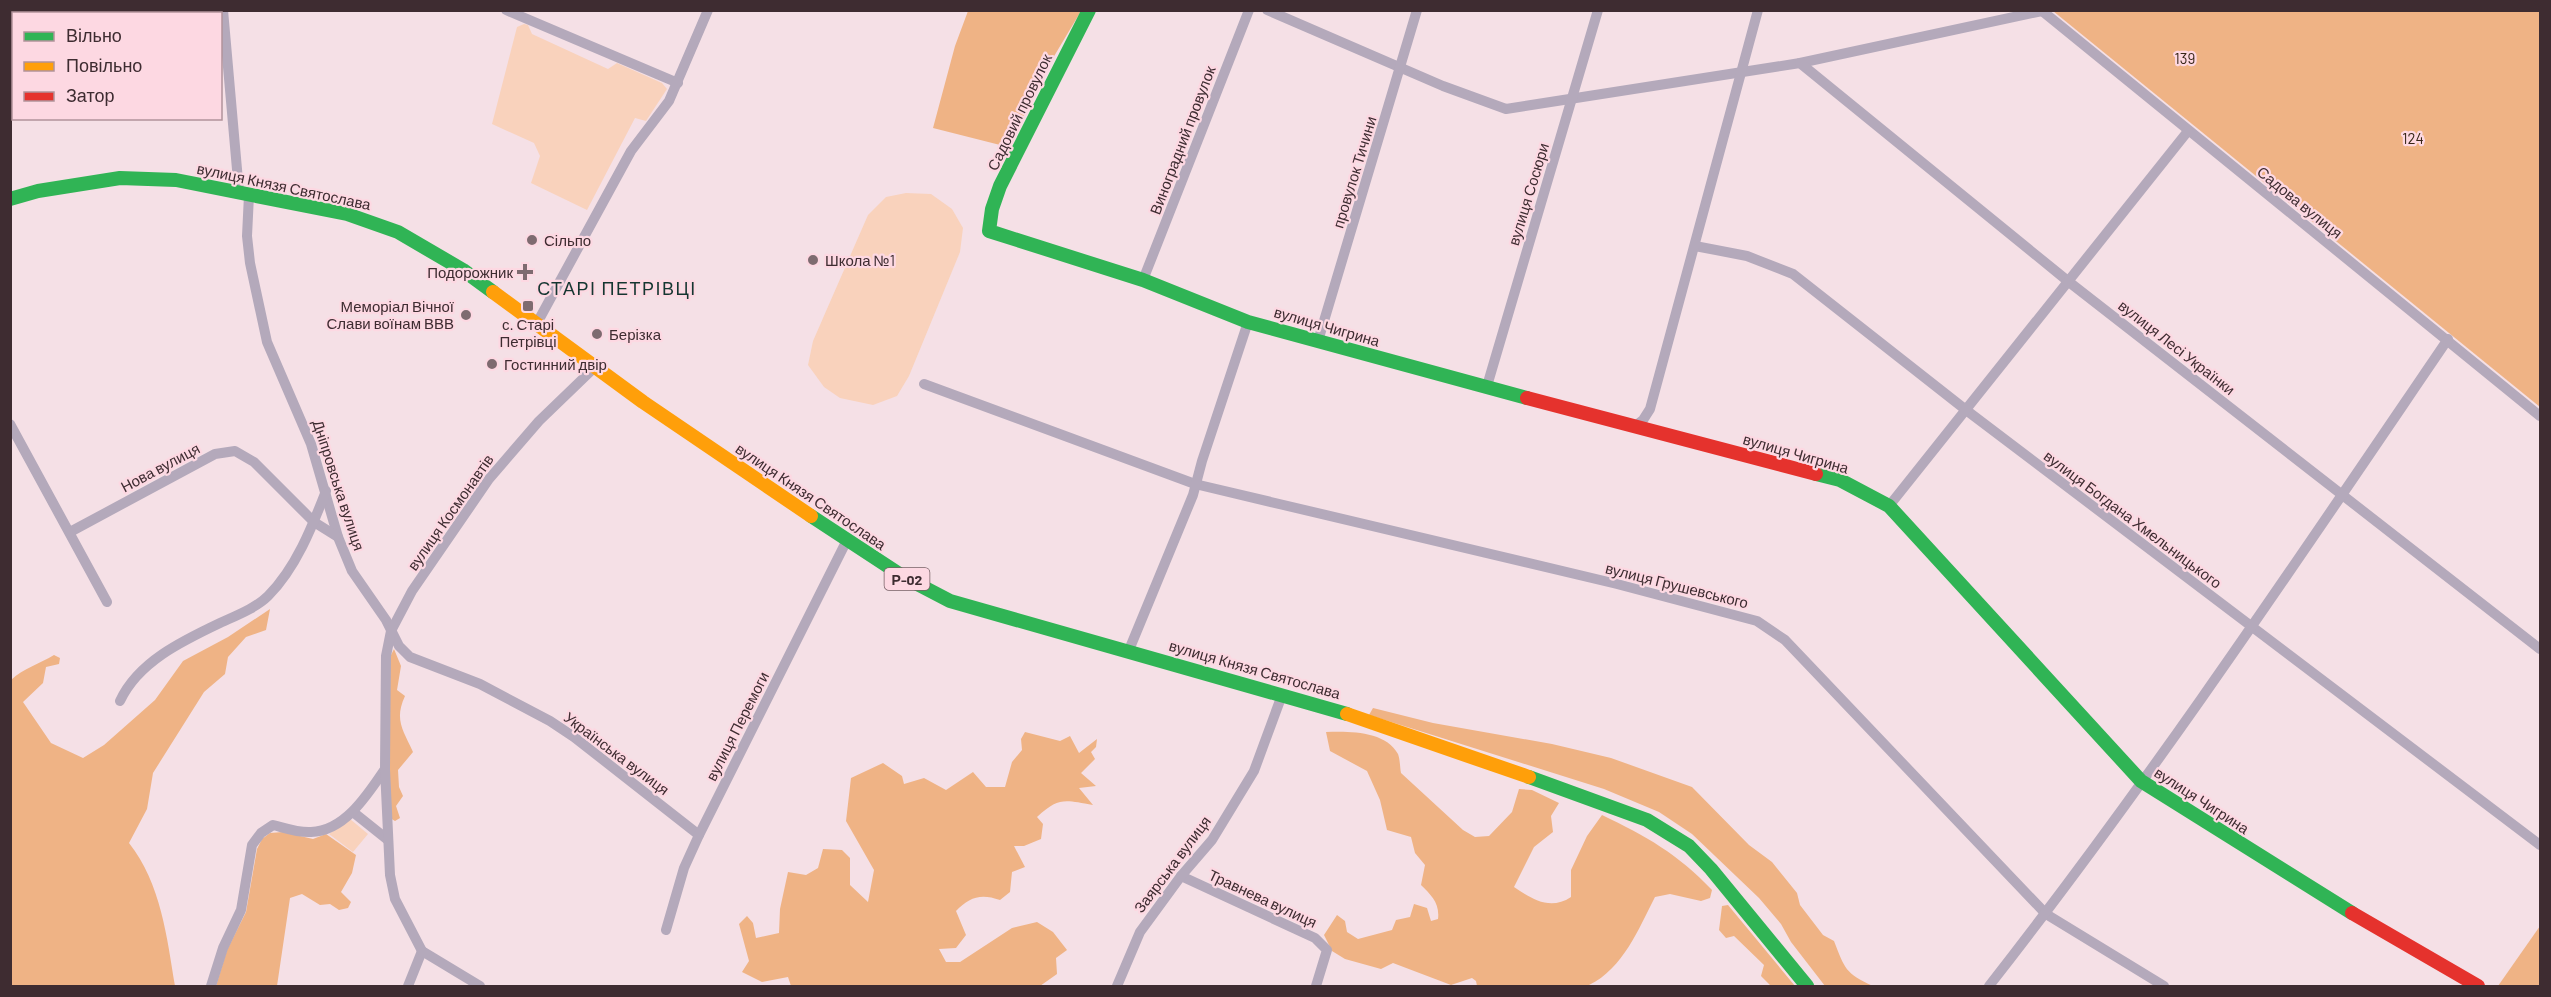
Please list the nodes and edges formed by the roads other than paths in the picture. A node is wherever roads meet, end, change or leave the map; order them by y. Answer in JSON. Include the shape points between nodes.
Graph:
{"nodes":[{"id":1,"x":223,"y":10,"type":"edge"},
{"id":2,"x":506,"y":10,"type":"edge"},
{"id":3,"x":708,"y":10,"type":"edge"},
{"id":4,"x":1089,"y":10,"type":"edge"},
{"id":5,"x":1249,"y":10,"type":"edge"},
{"id":6,"x":1267,"y":10,"type":"edge"},
{"id":7,"x":1417,"y":10,"type":"edge"},
{"id":8,"x":1598,"y":10,"type":"edge"},
{"id":9,"x":1758,"y":10,"type":"edge"},
{"id":10,"x":2042,"y":11,"type":"edge"},
{"id":11,"x":1800,"y":63,"type":"junction"},
{"id":12,"x":1401,"y":68,"type":"junction"},
{"id":13,"x":1740,"y":73,"type":"junction"},
{"id":14,"x":678,"y":83,"type":"junction"},
{"id":15,"x":1572,"y":98,"type":"junction"},
{"id":16,"x":2188,"y":131,"type":"junction"},
{"id":17,"x":244,"y":194,"type":"junction"},
{"id":18,"x":10,"y":199,"type":"edge"},
{"id":19,"x":989,"y":231,"type":"joint"},
{"id":20,"x":1695,"y":246,"type":"junction"},
{"id":21,"x":1143,"y":280,"type":"junction"},
{"id":22,"x":2069,"y":282,"type":"junction"},
{"id":23,"x":1248,"y":321,"type":"junction"},
{"id":24,"x":536,"y":325,"type":"junction"},
{"id":25,"x":2448,"y":339,"type":"junction"},
{"id":26,"x":1318,"y":341,"type":"junction"},
{"id":27,"x":595,"y":367,"type":"junction"},
{"id":28,"x":924,"y":384,"type":"dead end"},
{"id":29,"x":1487,"y":386,"type":"junction"},
{"id":30,"x":1966,"y":410,"type":"junction"},
{"id":31,"x":2541,"y":416,"type":"edge"},
{"id":32,"x":10,"y":423,"type":"edge"},
{"id":33,"x":1634,"y":427,"type":"junction"},
{"id":34,"x":1195,"y":484,"type":"junction"},
{"id":35,"x":326,"y":490,"type":"junction"},
{"id":36,"x":2343,"y":496,"type":"junction"},
{"id":37,"x":1889,"y":506,"type":"junction"},
{"id":38,"x":314,"y":522,"type":"junction"},
{"id":39,"x":70,"y":532,"type":"junction"},
{"id":40,"x":338,"y":537,"type":"junction"},
{"id":41,"x":847,"y":540,"type":"junction"},
{"id":42,"x":107,"y":602,"type":"dead end"},
{"id":43,"x":2252,"y":628,"type":"junction"},
{"id":44,"x":391,"y":631,"type":"junction"},
{"id":45,"x":2541,"y":649,"type":"edge"},
{"id":46,"x":1129,"y":650,"type":"junction"},
{"id":47,"x":1282,"y":695,"type":"junction"},
{"id":48,"x":120,"y":701,"type":"dead end"},
{"id":49,"x":385,"y":769,"type":"junction"},
{"id":50,"x":2141,"y":781,"type":"junction"},
{"id":51,"x":353,"y":812,"type":"junction"},
{"id":52,"x":699,"y":836,"type":"junction"},
{"id":53,"x":388,"y":840,"type":"junction"},
{"id":54,"x":2541,"y":845,"type":"edge"},
{"id":55,"x":1180,"y":876,"type":"junction"},
{"id":56,"x":2046,"y":914,"type":"junction"},
{"id":57,"x":666,"y":930,"type":"dead end"},
{"id":58,"x":422,"y":951,"type":"junction"},
{"id":59,"x":211,"y":987,"type":"edge"},
{"id":60,"x":408,"y":987,"type":"edge"},
{"id":61,"x":480,"y":987,"type":"edge"},
{"id":62,"x":1117,"y":987,"type":"edge"},
{"id":63,"x":1316,"y":987,"type":"edge"},
{"id":64,"x":1807,"y":987,"type":"edge"},
{"id":65,"x":1989,"y":987,"type":"edge"},
{"id":66,"x":2164,"y":987,"type":"edge"},
{"id":67,"x":2478,"y":987,"type":"edge"}],
"edges":[{"from":1,"to":17,"type":"street","name":"Дніпровська вулиця"},
{"from":2,"to":14,"type":"street"},
{"from":3,"to":14,"type":"street"},
{"from":4,"to":19,"type":"main road","name":"Садовий провулок","via":[[997,194]]},
{"from":5,"to":21,"type":"street","name":"Виноградний провулок"},
{"from":6,"to":12,"type":"street"},
{"from":7,"to":12,"type":"street","name":"провулок Тичини"},
{"from":8,"to":15,"type":"street","name":"вулиця Сосюри"},
{"from":9,"to":13,"type":"street"},
{"from":10,"to":11,"type":"street"},
{"from":10,"to":16,"type":"street","name":"Садова вулиця"},
{"from":11,"to":13,"type":"street"},
{"from":11,"to":22,"type":"street","name":"вулиця Лесі Українки"},
{"from":12,"to":15,"type":"street","via":[[1506,109]]},
{"from":12,"to":26,"type":"street","name":"провулок Тичини"},
{"from":13,"to":15,"type":"street"},
{"from":13,"to":20,"type":"street"},
{"from":14,"to":24,"type":"street","via":[[631,151]]},
{"from":15,"to":29,"type":"street","name":"вулиця Сосюри"},
{"from":16,"to":22,"type":"street"},
{"from":16,"to":25,"type":"street","name":"Садова вулиця"},
{"from":17,"to":18,"type":"main road","name":"вулиця Князя Святослава","number":"Р-02","via":[[176,180],[120,178]]},
{"from":17,"to":24,"type":"main road","name":"вулиця Князя Святослава","number":"Р-02","via":[[347,214],[398,232],[463,270]]},
{"from":17,"to":35,"type":"street","name":"Дніпровська вулиця","via":[[250,263],[267,342],[311,444]]},
{"from":19,"to":21,"type":"main road","name":"вулиця Чигрина"},
{"from":20,"to":30,"type":"street","name":"вулиця Богдана Хмельницького","via":[[1747,256],[1794,274]]},
{"from":20,"to":33,"type":"street","via":[[1650,409]]},
{"from":21,"to":23,"type":"main road","name":"вулиця Чигрина"},
{"from":22,"to":30,"type":"street"},
{"from":22,"to":36,"type":"street","name":"вулиця Лесі Українки"},
{"from":23,"to":26,"type":"main road","name":"вулиця Чигрина"},
{"from":23,"to":34,"type":"street"},
{"from":24,"to":27,"type":"main road","name":"вулиця Князя Святослава","number":"Р-02"},
{"from":25,"to":31,"type":"street","name":"Садова вулиця"},
{"from":25,"to":36,"type":"street"},
{"from":26,"to":29,"type":"main road","name":"вулиця Чигрина"},
{"from":27,"to":41,"type":"main road","name":"вулиця Князя Святослава","number":"Р-02"},
{"from":27,"to":44,"type":"street","name":"вулиця Космонавтів","via":[[539,421],[489,479],[412,591]]},
{"from":28,"to":34,"type":"street","name":"вулиця Грушевського"},
{"from":29,"to":33,"type":"main road","name":"вулиця Чигрина"},
{"from":30,"to":37,"type":"street"},
{"from":30,"to":43,"type":"street","name":"вулиця Богдана Хмельницького"},
{"from":32,"to":39,"type":"street"},
{"from":33,"to":37,"type":"main road","name":"вулиця Чигрина","via":[[1840,480]]},
{"from":34,"to":46,"type":"street"},
{"from":34,"to":56,"type":"street","name":"вулиця Грушевського","via":[[1757,621],[1785,640]]},
{"from":35,"to":38,"type":"street"},
{"from":35,"to":40,"type":"street","name":"Дніпровська вулиця"},
{"from":36,"to":43,"type":"street"},
{"from":36,"to":45,"type":"street","name":"вулиця Лесі Українки"},
{"from":37,"to":50,"type":"main road","name":"вулиця Чигрина"},
{"from":38,"to":39,"type":"street","name":"Нова вулиця","via":[[254,462],[235,451],[215,454]]},
{"from":38,"to":40,"type":"street","name":"Нова вулиця"},
{"from":38,"to":48,"type":"street","via":[[293,562],[267,596],[155,660],[127,685]]},
{"from":39,"to":42,"type":"street"},
{"from":40,"to":44,"type":"street","name":"Дніпровська вулиця","via":[[352,571]]},
{"from":41,"to":46,"type":"main road","name":"вулиця Князя Святослава","number":"Р-02","via":[[950,601]]},
{"from":41,"to":52,"type":"street","name":"вулиця Перемоги"},
{"from":43,"to":50,"type":"street"},
{"from":43,"to":54,"type":"street","name":"вулиця Богдана Хмельницького"},
{"from":44,"to":49,"type":"street","via":[[385,678]]},
{"from":44,"to":52,"type":"street","name":"Українська вулиця","via":[[410,657],[480,684],[566,731]]},
{"from":46,"to":47,"type":"main road","name":"вулиця Князя Святослава","number":"Р-02"},
{"from":47,"to":55,"type":"street","name":"Заярська вулиця","via":[[1254,771],[1212,840]]},
{"from":47,"to":64,"type":"main road","name":"вулиця Князя Святослава","number":"Р-02","via":[[1351,715],[1647,820],[1689,846]]},
{"from":49,"to":51,"type":"street"},
{"from":49,"to":53,"type":"street"},
{"from":50,"to":56,"type":"street"},
{"from":50,"to":67,"type":"main road","name":"вулиця Чигрина"},
{"from":51,"to":53,"type":"street"},
{"from":51,"to":59,"type":"street","via":[[312,832],[273,825],[261,833],[252,845],[242,910],[223,948]]},
{"from":52,"to":57,"type":"street","name":"вулиця Перемоги","via":[[684,868]]},
{"from":53,"to":58,"type":"street","via":[[395,899]]},
{"from":55,"to":62,"type":"street","name":"Заярська вулиця","via":[[1140,932]]},
{"from":55,"to":63,"type":"street","name":"Травнева вулиця","via":[[1315,938],[1327,950]]},
{"from":56,"to":65,"type":"street"},
{"from":56,"to":66,"type":"street","name":"вулиця Грушевського"},
{"from":58,"to":60,"type":"street"},
{"from":58,"to":61,"type":"street"}]}
